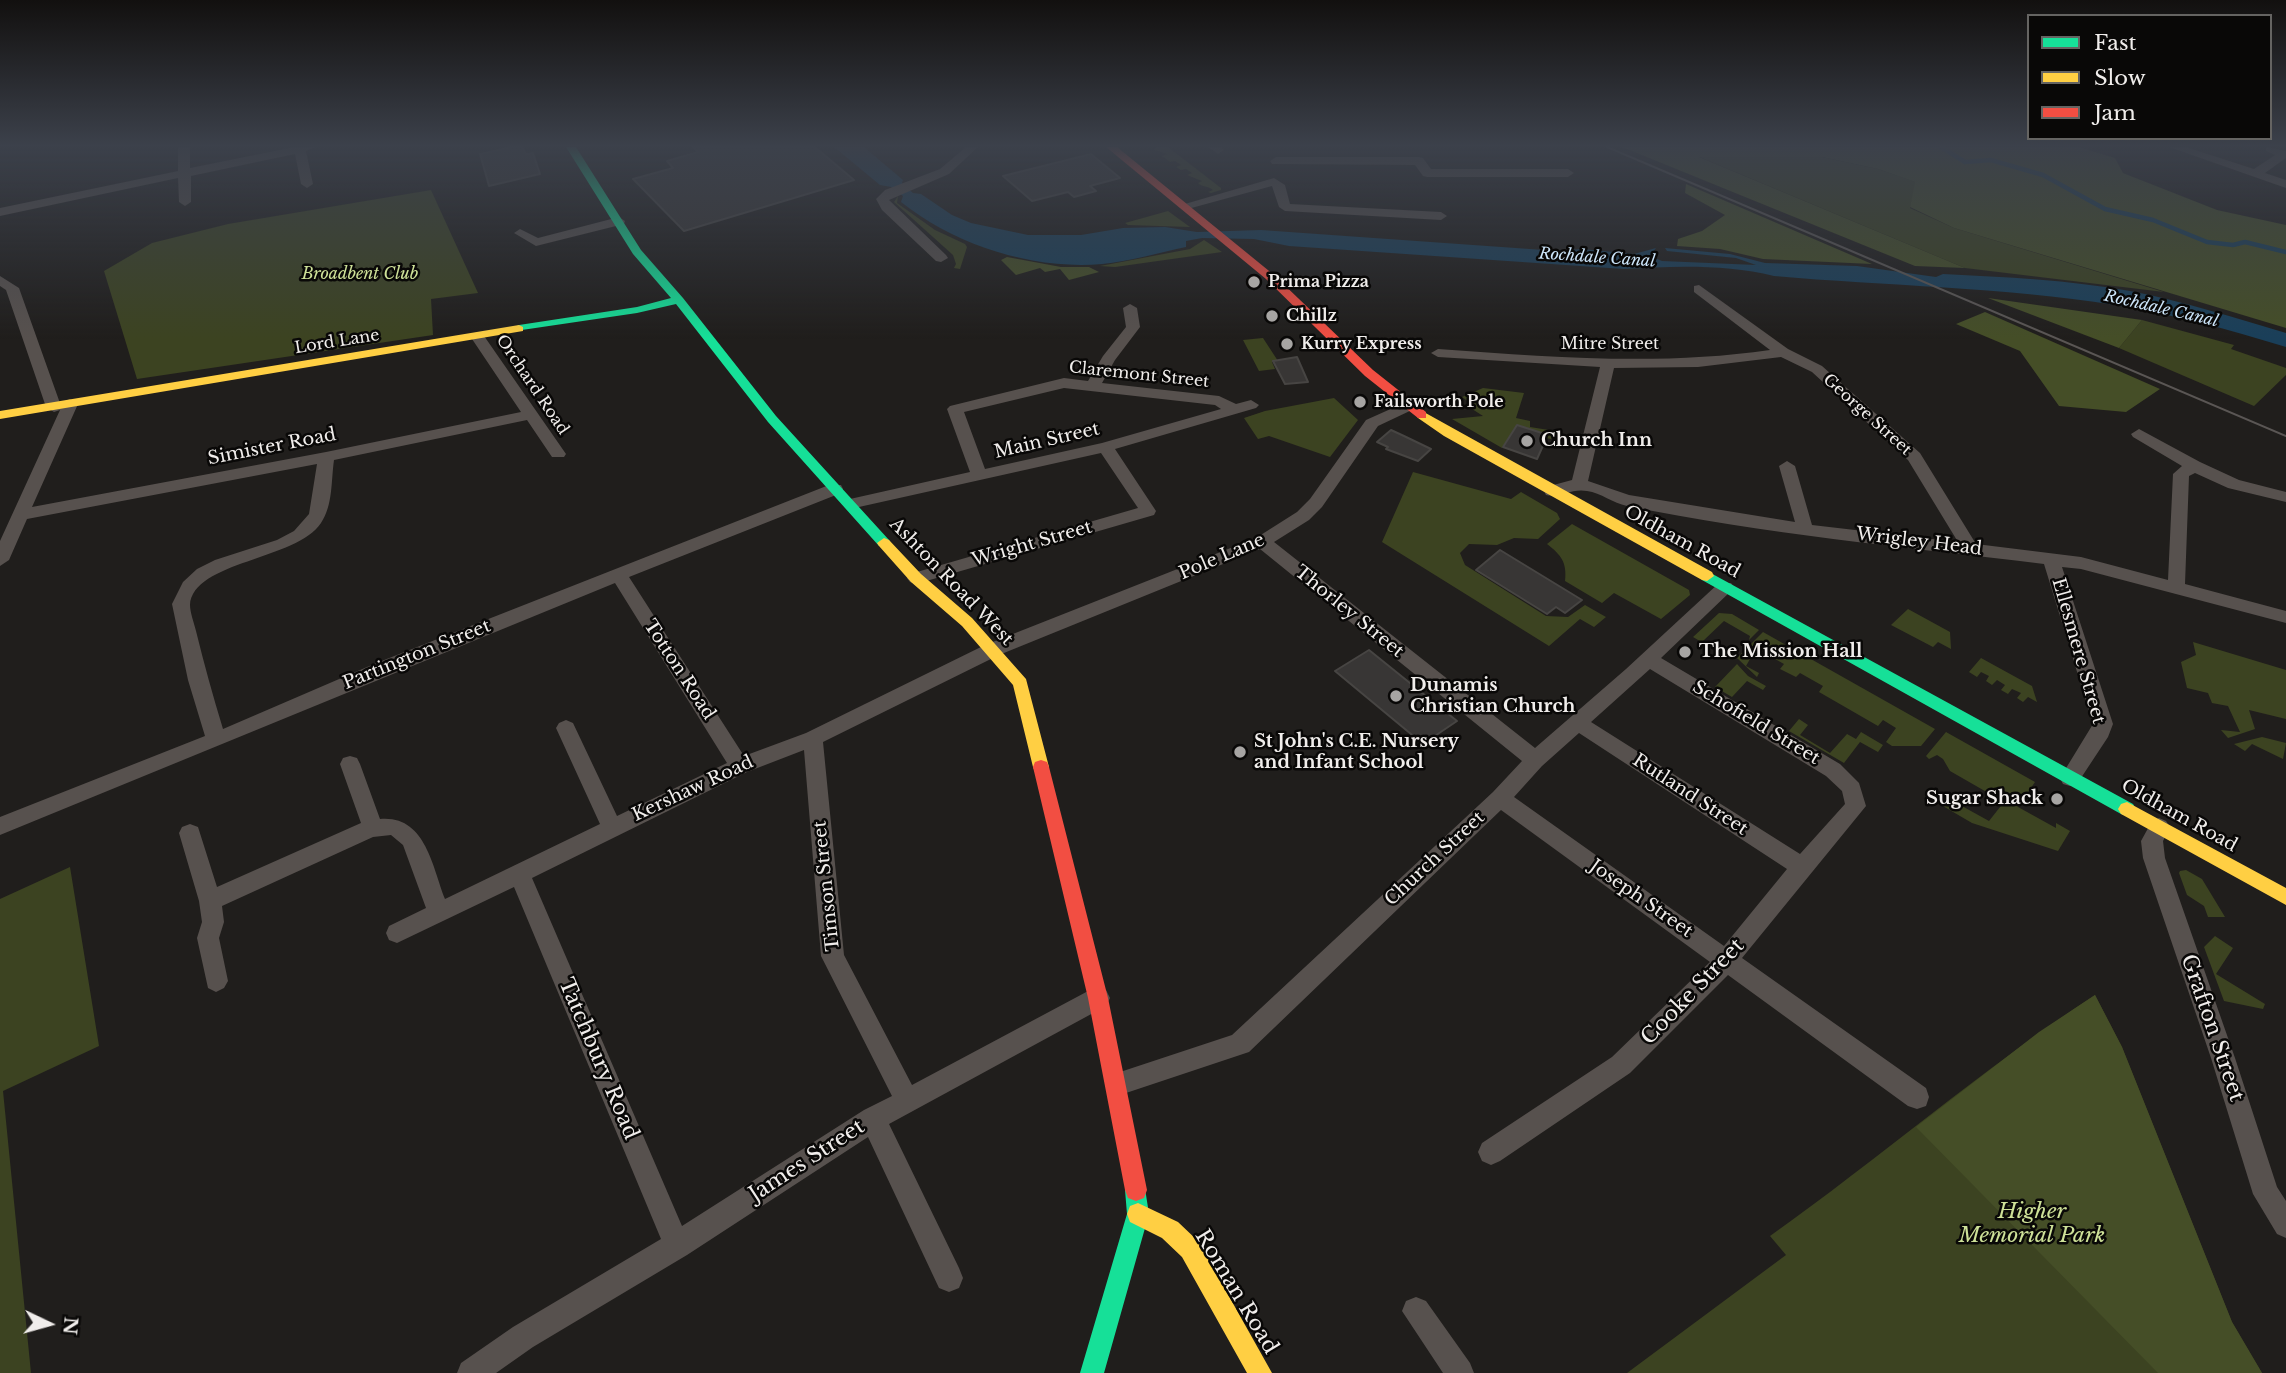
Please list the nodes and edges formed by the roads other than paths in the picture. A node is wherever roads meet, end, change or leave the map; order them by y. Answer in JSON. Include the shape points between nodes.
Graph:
{"nodes":[{"id":1,"x":613,"y":211,"type":"edge"},
{"id":2,"x":891,"y":211,"type":"edge"},
{"id":3,"x":1190,"y":211,"type":"edge"},
{"id":4,"x":1355,"y":211,"type":"edge"},
{"id":5,"x":1441,"y":216,"type":"dead end"},
{"id":6,"x":619,"y":221,"type":"junction"},
{"id":7,"x":520,"y":233,"type":"dead end"},
{"id":8,"x":941,"y":258,"type":"dead end"},
{"id":9,"x":4,"y":286,"type":"edge"},
{"id":10,"x":1699,"y":289,"type":"dead end"},
{"id":11,"x":678,"y":300,"type":"junction"},
{"id":12,"x":1130,"y":309,"type":"dead end"},
{"id":13,"x":477,"y":336,"type":"junction"},
{"id":14,"x":1783,"y":352,"type":"junction"},
{"id":15,"x":1438,"y":353,"type":"dead end"},
{"id":16,"x":1608,"y":363,"type":"junction"},
{"id":17,"x":1093,"y":385,"type":"junction"},
{"id":18,"x":62,"y":405,"type":"junction"},
{"id":19,"x":1251,"y":405,"type":"dead end"},
{"id":20,"x":1409,"y":406,"type":"junction"},
{"id":21,"x":1235,"y":410,"type":"junction"},
{"id":22,"x":532,"y":414,"type":"junction"},
{"id":23,"x":0,"y":415,"type":"edge"},
{"id":24,"x":2138,"y":434,"type":"dead end"},
{"id":25,"x":1105,"y":447,"type":"junction"},
{"id":26,"x":558,"y":454,"type":"dead end"},
{"id":27,"x":326,"y":457,"type":"junction"},
{"id":28,"x":1787,"y":466,"type":"dead end"},
{"id":29,"x":2194,"y":466,"type":"junction"},
{"id":30,"x":979,"y":476,"type":"junction"},
{"id":31,"x":1579,"y":485,"type":"junction"},
{"id":32,"x":835,"y":489,"type":"junction"},
{"id":33,"x":1552,"y":491,"type":"junction"},
{"id":34,"x":2286,"y":497,"type":"edge"},
{"id":35,"x":1625,"y":500,"type":"junction"},
{"id":36,"x":850,"y":505,"type":"junction"},
{"id":37,"x":19,"y":515,"type":"junction"},
{"id":38,"x":1604,"y":520,"type":"junction"},
{"id":39,"x":1804,"y":529,"type":"junction"},
{"id":40,"x":1262,"y":542,"type":"junction"},
{"id":41,"x":1970,"y":548,"type":"junction"},
{"id":42,"x":2051,"y":558,"type":"junction"},
{"id":43,"x":0,"y":560,"type":"edge"},
{"id":44,"x":618,"y":575,"type":"junction"},
{"id":45,"x":916,"y":578,"type":"junction"},
{"id":46,"x":1725,"y":587,"type":"junction"},
{"id":47,"x":2176,"y":589,"type":"junction"},
{"id":48,"x":2286,"y":617,"type":"edge"},
{"id":49,"x":992,"y":650,"type":"junction"},
{"id":50,"x":1649,"y":660,"type":"junction"},
{"id":51,"x":1578,"y":723,"type":"junction"},
{"id":52,"x":566,"y":728,"type":"dead end"},
{"id":53,"x":813,"y":738,"type":"junction"},
{"id":54,"x":216,"y":740,"type":"junction"},
{"id":55,"x":1535,"y":760,"type":"junction"},
{"id":56,"x":350,"y":764,"type":"dead end"},
{"id":57,"x":740,"y":766,"type":"junction"},
{"id":58,"x":2070,"y":778,"type":"junction"},
{"id":59,"x":1856,"y":794,"type":"joint"},
{"id":60,"x":1500,"y":798,"type":"junction"},
{"id":61,"x":0,"y":826,"type":"edge"},
{"id":62,"x":2159,"y":827,"type":"junction"},
{"id":63,"x":373,"y":828,"type":"junction"},
{"id":64,"x":612,"y":828,"type":"junction"},
{"id":65,"x":190,"y":833,"type":"dead end"},
{"id":66,"x":1802,"y":867,"type":"junction"},
{"id":67,"x":519,"y":873,"type":"junction"},
{"id":68,"x":2286,"y":897,"type":"edge"},
{"id":69,"x":210,"y":901,"type":"junction"},
{"id":70,"x":439,"y":912,"type":"junction"},
{"id":71,"x":397,"y":933,"type":"dead end"},
{"id":72,"x":1727,"y":961,"type":"junction"},
{"id":73,"x":216,"y":981,"type":"dead end"},
{"id":74,"x":1098,"y":998,"type":"junction"},
{"id":75,"x":1117,"y":1084,"type":"junction"},
{"id":76,"x":1917,"y":1097,"type":"dead end"},
{"id":77,"x":907,"y":1100,"type":"junction"},
{"id":78,"x":873,"y":1119,"type":"junction"},
{"id":79,"x":1491,"y":1152,"type":"dead end"},
{"id":80,"x":1138,"y":1214,"type":"junction"},
{"id":81,"x":2286,"y":1225,"type":"edge"},
{"id":82,"x":677,"y":1245,"type":"junction"},
{"id":83,"x":949,"y":1278,"type":"dead end"},
{"id":84,"x":1416,"y":1311,"type":"dead end"},
{"id":85,"x":523,"y":1337,"type":"joint"},
{"id":86,"x":471,"y":1373,"type":"edge"},
{"id":87,"x":1093,"y":1373,"type":"edge"},
{"id":88,"x":1260,"y":1373,"type":"edge"},
{"id":89,"x":1460,"y":1373,"type":"edge"}],
"edges":[{"from":1,"to":6,"type":"main road","name":"Ashton Road West"},
{"from":2,"to":8,"type":"street"},
{"from":3,"to":20,"type":"main road","name":"Oldham Road","via":[[1270,277],[1344,352]]},
{"from":4,"to":5,"type":"street"},
{"from":6,"to":7,"type":"street","via":[[534,249]]},
{"from":6,"to":11,"type":"main road","name":"Ashton Road West","via":[[637,252]]},
{"from":9,"to":18,"type":"street"},
{"from":10,"to":14,"type":"street","name":"George Street"},
{"from":11,"to":13,"type":"main road","name":"Lord Lane"},
{"from":11,"to":32,"type":"main road","name":"Ashton Road West","via":[[772,419]]},
{"from":12,"to":17,"type":"street","via":[[1133,327]]},
{"from":13,"to":18,"type":"main road","name":"Lord Lane"},
{"from":13,"to":22,"type":"street","name":"Orchard Road"},
{"from":14,"to":16,"type":"street","name":"Mitre Street","via":[[1749,359]]},
{"from":14,"to":41,"type":"street","name":"George Street","via":[[1817,369],[1914,457]]},
{"from":15,"to":16,"type":"street","name":"Mitre Street"},
{"from":16,"to":31,"type":"street"},
{"from":17,"to":21,"type":"street","name":"Claremont Street","via":[[1219,401]]},
{"from":17,"to":30,"type":"street","name":"Claremont Street","via":[[1064,383],[955,409]]},
{"from":18,"to":23,"type":"main road","name":"Lord Lane"},
{"from":18,"to":37,"type":"street"},
{"from":19,"to":21,"type":"street","name":"Main Street"},
{"from":20,"to":33,"type":"main road","name":"Oldham Road"},
{"from":20,"to":40,"type":"street","name":"Pole Lane","via":[[1372,423],[1316,503]]},
{"from":21,"to":25,"type":"street","name":"Main Street"},
{"from":22,"to":26,"type":"street","name":"Orchard Road"},
{"from":22,"to":27,"type":"street","name":"Simister Road"},
{"from":24,"to":29,"type":"street"},
{"from":25,"to":30,"type":"street","name":"Main Street"},
{"from":25,"to":45,"type":"street","name":"Wright Street","via":[[1148,511]]},
{"from":27,"to":37,"type":"street","name":"Simister Road"},
{"from":27,"to":54,"type":"street","via":[[318,512],[306,529],[211,569],[187,585],[183,594],[181,604],[198,680]]},
{"from":28,"to":39,"type":"street"},
{"from":29,"to":34,"type":"street","via":[[2234,484]]},
{"from":29,"to":47,"type":"street","via":[[2181,474]]},
{"from":30,"to":36,"type":"street","name":"Main Street"},
{"from":31,"to":33,"type":"street","name":"Wrigley Head","via":[[1563,484]]},
{"from":31,"to":35,"type":"street","name":"Wrigley Head"},
{"from":32,"to":36,"type":"main road","name":"Ashton Road West"},
{"from":32,"to":44,"type":"street","name":"Partington Street"},
{"from":33,"to":38,"type":"main road","name":"Oldham Road"},
{"from":35,"to":38,"type":"street"},
{"from":35,"to":39,"type":"street","name":"Wrigley Head"},
{"from":36,"to":45,"type":"main road","name":"Ashton Road West"},
{"from":37,"to":43,"type":"street"},
{"from":38,"to":46,"type":"main road","name":"Oldham Road"},
{"from":39,"to":41,"type":"street","name":"Wrigley Head"},
{"from":40,"to":49,"type":"street","name":"Pole Lane"},
{"from":40,"to":55,"type":"street","name":"Thorley Street"},
{"from":41,"to":42,"type":"street","name":"Wrigley Head"},
{"from":42,"to":47,"type":"street","name":"Wrigley Head"},
{"from":42,"to":58,"type":"street","name":"Ellesmere Street","via":[[2103,724]]},
{"from":44,"to":54,"type":"street","name":"Partington Street"},
{"from":44,"to":57,"type":"street","name":"Totton Road"},
{"from":45,"to":49,"type":"main road","name":"Ashton Road West"},
{"from":46,"to":50,"type":"street","name":"Church Street"},
{"from":46,"to":58,"type":"main road","name":"Oldham Road"},
{"from":47,"to":48,"type":"street","name":"Wrigley Head"},
{"from":49,"to":53,"type":"street","name":"Kershaw Road"},
{"from":49,"to":74,"type":"main road","name":"Ashton Road West","via":[[1020,683]]},
{"from":50,"to":51,"type":"street","name":"Church Street"},
{"from":50,"to":59,"type":"street","name":"Schofield Street","via":[[1833,770]]},
{"from":51,"to":55,"type":"street","name":"Church Street"},
{"from":51,"to":66,"type":"street","name":"Rutland Street"},
{"from":52,"to":64,"type":"street"},
{"from":53,"to":57,"type":"street","name":"Kershaw Road"},
{"from":53,"to":77,"type":"street","name":"Timson Street","via":[[833,956]]},
{"from":54,"to":61,"type":"street","name":"Partington Street"},
{"from":55,"to":60,"type":"street","name":"Church Street"},
{"from":56,"to":63,"type":"street"},
{"from":57,"to":64,"type":"street","name":"Kershaw Road"},
{"from":58,"to":62,"type":"main road","name":"Oldham Road"},
{"from":59,"to":66,"type":"street","name":"Cooke Street","via":[[1856,806]]},
{"from":60,"to":72,"type":"street","name":"Joseph Street"},
{"from":60,"to":75,"type":"street","name":"Church Street","via":[[1240,1044]]},
{"from":62,"to":68,"type":"main road","name":"Oldham Road"},
{"from":62,"to":81,"type":"street","name":"Grafton Street","via":[[2152,841],[2154,858],[2266,1194]]},
{"from":63,"to":69,"type":"street"},
{"from":63,"to":70,"type":"street","via":[[395,826],[412,840]]},
{"from":64,"to":67,"type":"street","name":"Kershaw Road"},
{"from":65,"to":69,"type":"street"},
{"from":66,"to":72,"type":"street","name":"Cooke Street"},
{"from":67,"to":70,"type":"street","name":"Kershaw Road"},
{"from":67,"to":82,"type":"street","name":"Tatchbury Road"},
{"from":69,"to":73,"type":"street","via":[[213,922],[208,938]]},
{"from":70,"to":71,"type":"street","name":"Kershaw Road"},
{"from":72,"to":76,"type":"street","name":"Joseph Street"},
{"from":72,"to":79,"type":"street","name":"Cooke Street","via":[[1621,1065]]},
{"from":74,"to":75,"type":"main road","name":"Ashton Road West"},
{"from":74,"to":77,"type":"street","name":"James Street"},
{"from":75,"to":80,"type":"main road","name":"Ashton Road West"},
{"from":77,"to":78,"type":"street","name":"James Street"},
{"from":78,"to":82,"type":"street","name":"James Street"},
{"from":78,"to":83,"type":"street"},
{"from":80,"to":87,"type":"main road"},
{"from":80,"to":88,"type":"main road","name":"Roman Road","via":[[1170,1230],[1190,1249]]},
{"from":82,"to":85,"type":"street","name":"James Street"},
{"from":84,"to":89,"type":"street"},
{"from":85,"to":86,"type":"street"}]}
